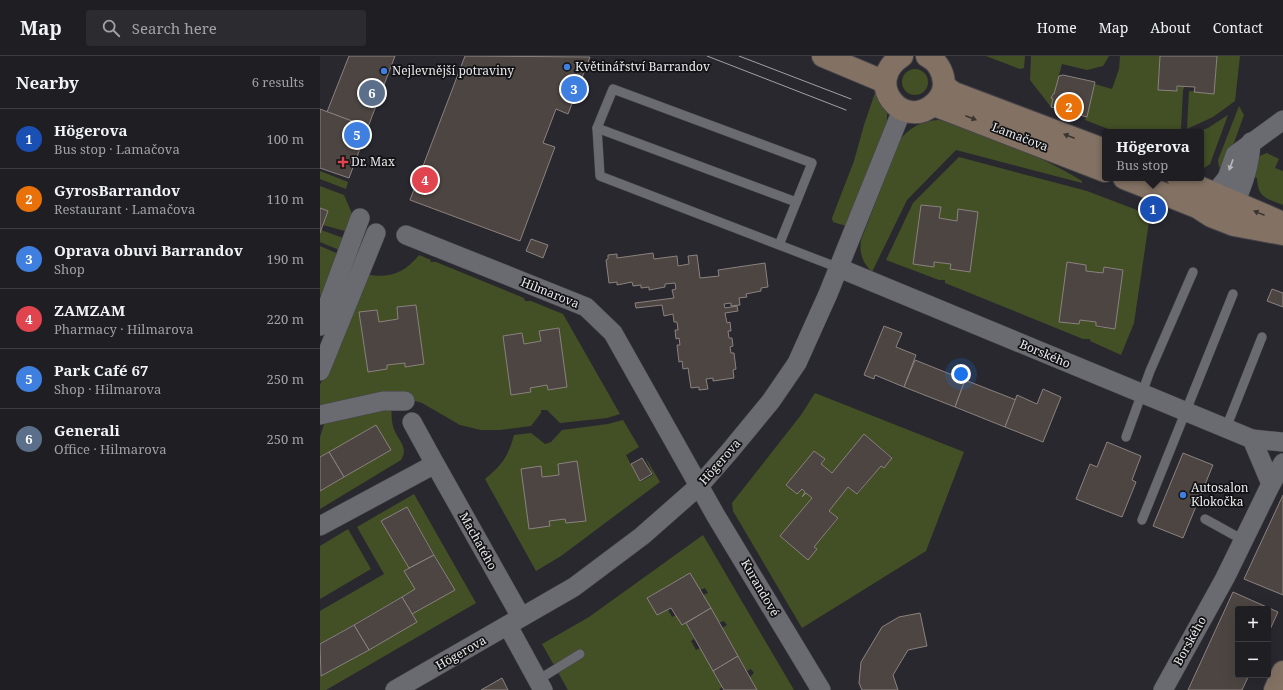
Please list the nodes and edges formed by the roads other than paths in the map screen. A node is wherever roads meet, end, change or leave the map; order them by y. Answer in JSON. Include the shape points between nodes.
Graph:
{"nodes":[{"id":1,"x":823,"y":56,"type":"edge"},
{"id":2,"x":856,"y":56,"type":"edge"},
{"id":3,"x":929,"y":56,"type":"edge"},
{"id":4,"x":893,"y":67,"type":"edge"},
{"id":5,"x":939,"y":95,"type":"junction"},
{"id":6,"x":902,"y":110,"type":"junction"},
{"id":7,"x":1283,"y":120,"type":"edge"},
{"id":8,"x":597,"y":128,"type":"junction"},
{"id":9,"x":1251,"y":142,"type":"junction"},
{"id":10,"x":1102,"y":149,"type":"edge"},
{"id":11,"x":1102,"y":170,"type":"edge"},
{"id":12,"x":1132,"y":181,"type":"edge"},
{"id":13,"x":1185,"y":181,"type":"edge"},
{"id":14,"x":1215,"y":193,"type":"junction"},
{"id":15,"x":796,"y":202,"type":"junction"},
{"id":16,"x":1235,"y":203,"type":"junction"},
{"id":17,"x":1197,"y":207,"type":"junction"},
{"id":18,"x":360,"y":218,"type":"dead end"},
{"id":19,"x":1283,"y":225,"type":"edge"},
{"id":20,"x":376,"y":233,"type":"dead end"},
{"id":21,"x":1283,"y":234,"type":"edge"},
{"id":22,"x":406,"y":235,"type":"dead end"},
{"id":23,"x":779,"y":245,"type":"junction"},
{"id":24,"x":839,"y":268,"type":"junction"},
{"id":25,"x":1192,"y":272,"type":"dead end"},
{"id":26,"x":1233,"y":294,"type":"dead end"},
{"id":27,"x":320,"y":326,"type":"edge"},
{"id":28,"x":1262,"y":337,"type":"dead end"},
{"id":29,"x":320,"y":371,"type":"edge"},
{"id":30,"x":1141,"y":394,"type":"junction"},
{"id":31,"x":405,"y":401,"type":"dead end"},
{"id":32,"x":1186,"y":412,"type":"junction"},
{"id":33,"x":320,"y":415,"type":"edge"},
{"id":34,"x":412,"y":422,"type":"dead end"},
{"id":35,"x":1226,"y":428,"type":"junction"},
{"id":36,"x":1126,"y":437,"type":"dead end"},
{"id":37,"x":1252,"y":439,"type":"junction"},
{"id":38,"x":1283,"y":442,"type":"edge"},
{"id":39,"x":1283,"y":463,"type":"edge"},
{"id":40,"x":435,"y":464,"type":"junction"},
{"id":41,"x":1271,"y":484,"type":"junction"},
{"id":42,"x":700,"y":485,"type":"junction"},
{"id":43,"x":1205,"y":519,"type":"dead end"},
{"id":44,"x":1142,"y":520,"type":"dead end"},
{"id":45,"x":320,"y":526,"type":"edge"},
{"id":46,"x":1244,"y":540,"type":"junction"},
{"id":47,"x":515,"y":622,"type":"junction"},
{"id":48,"x":580,"y":654,"type":"dead end"},
{"id":49,"x":1283,"y":672,"type":"edge"},
{"id":50,"x":540,"y":685,"type":"edge"},
{"id":51,"x":395,"y":690,"type":"edge"},
{"id":52,"x":821,"y":690,"type":"edge"},
{"id":53,"x":1163,"y":690,"type":"edge"},
{"id":54,"x":1275,"y":690,"type":"edge"}],
"edges":[{"from":1,"to":4,"type":"street"},
{"from":2,"to":4,"type":"street"},
{"from":3,"to":5,"type":"street","via":[[940,68],[943,76]]},
{"from":4,"to":6,"type":"street","via":[[888,97]]},
{"from":5,"to":6,"type":"street","via":[[923,111]]},
{"from":10,"to":5,"type":"street","name":"Lamačova","one_way":true,"via":[[954,93]]},
{"from":5,"to":11,"type":"street","name":"Lamačova","one_way":true},
{"from":6,"to":24,"type":"street","name":"Högerova"},
{"from":7,"to":9,"type":"street"},
{"from":8,"to":15,"type":"lane"},
{"from":8,"to":15,"type":"lane","via":[[613,89],[635,97],[812,163]]},
{"from":8,"to":23,"type":"lane","via":[[600,176]]},
{"from":9,"to":14,"type":"street","one_way":true,"via":[[1235,155],[1227,178]]},
{"from":9,"to":16,"type":"street","via":[[1250,162]]},
{"from":12,"to":17,"type":"street"},
{"from":13,"to":14,"type":"street"},
{"from":14,"to":16,"type":"street"},
{"from":15,"to":23,"type":"lane"},
{"from":16,"to":17,"type":"street","via":[[1216,209]]},
{"from":19,"to":16,"type":"street","one_way":true},
{"from":17,"to":21,"type":"street","via":[[1234,225]]},
{"from":18,"to":27,"type":"street"},
{"from":20,"to":29,"type":"street"},
{"from":22,"to":42,"type":"street","name":"Hilmarova","via":[[586,307],[613,332]]},
{"from":23,"to":24,"type":"lane"},
{"from":24,"to":30,"type":"street","name":"Borského"},
{"from":24,"to":42,"type":"street","name":"Högerova","via":[[797,363],[771,401]]},
{"from":25,"to":30,"type":"lane"},
{"from":26,"to":32,"type":"lane"},
{"from":28,"to":35,"type":"lane"},
{"from":30,"to":32,"type":"street","name":"Borského"},
{"from":30,"to":36,"type":"lane"},
{"from":31,"to":33,"type":"street","via":[[383,401]]},
{"from":32,"to":35,"type":"street","name":"Borského"},
{"from":32,"to":44,"type":"lane"},
{"from":34,"to":40,"type":"street","name":"Machatého"},
{"from":35,"to":37,"type":"street","name":"Borského"},
{"from":37,"to":38,"type":"street","name":"Borského"},
{"from":37,"to":41,"type":"street"},
{"from":39,"to":41,"type":"street","name":"Borského"},
{"from":40,"to":45,"type":"street"},
{"from":40,"to":47,"type":"street","name":"Machatého"},
{"from":41,"to":46,"type":"street","name":"Borského"},
{"from":42,"to":47,"type":"street","name":"Högerova","via":[[642,536],[574,587]]},
{"from":42,"to":52,"type":"street","name":"Kurandové"},
{"from":43,"to":46,"type":"lane"},
{"from":46,"to":53,"type":"street","name":"Borského"},
{"from":47,"to":50,"type":"street","name":"Machatého"},
{"from":47,"to":51,"type":"street","name":"Högerova"},
{"from":48,"to":50,"type":"lane"},
{"from":49,"to":54,"type":"street"}]}
